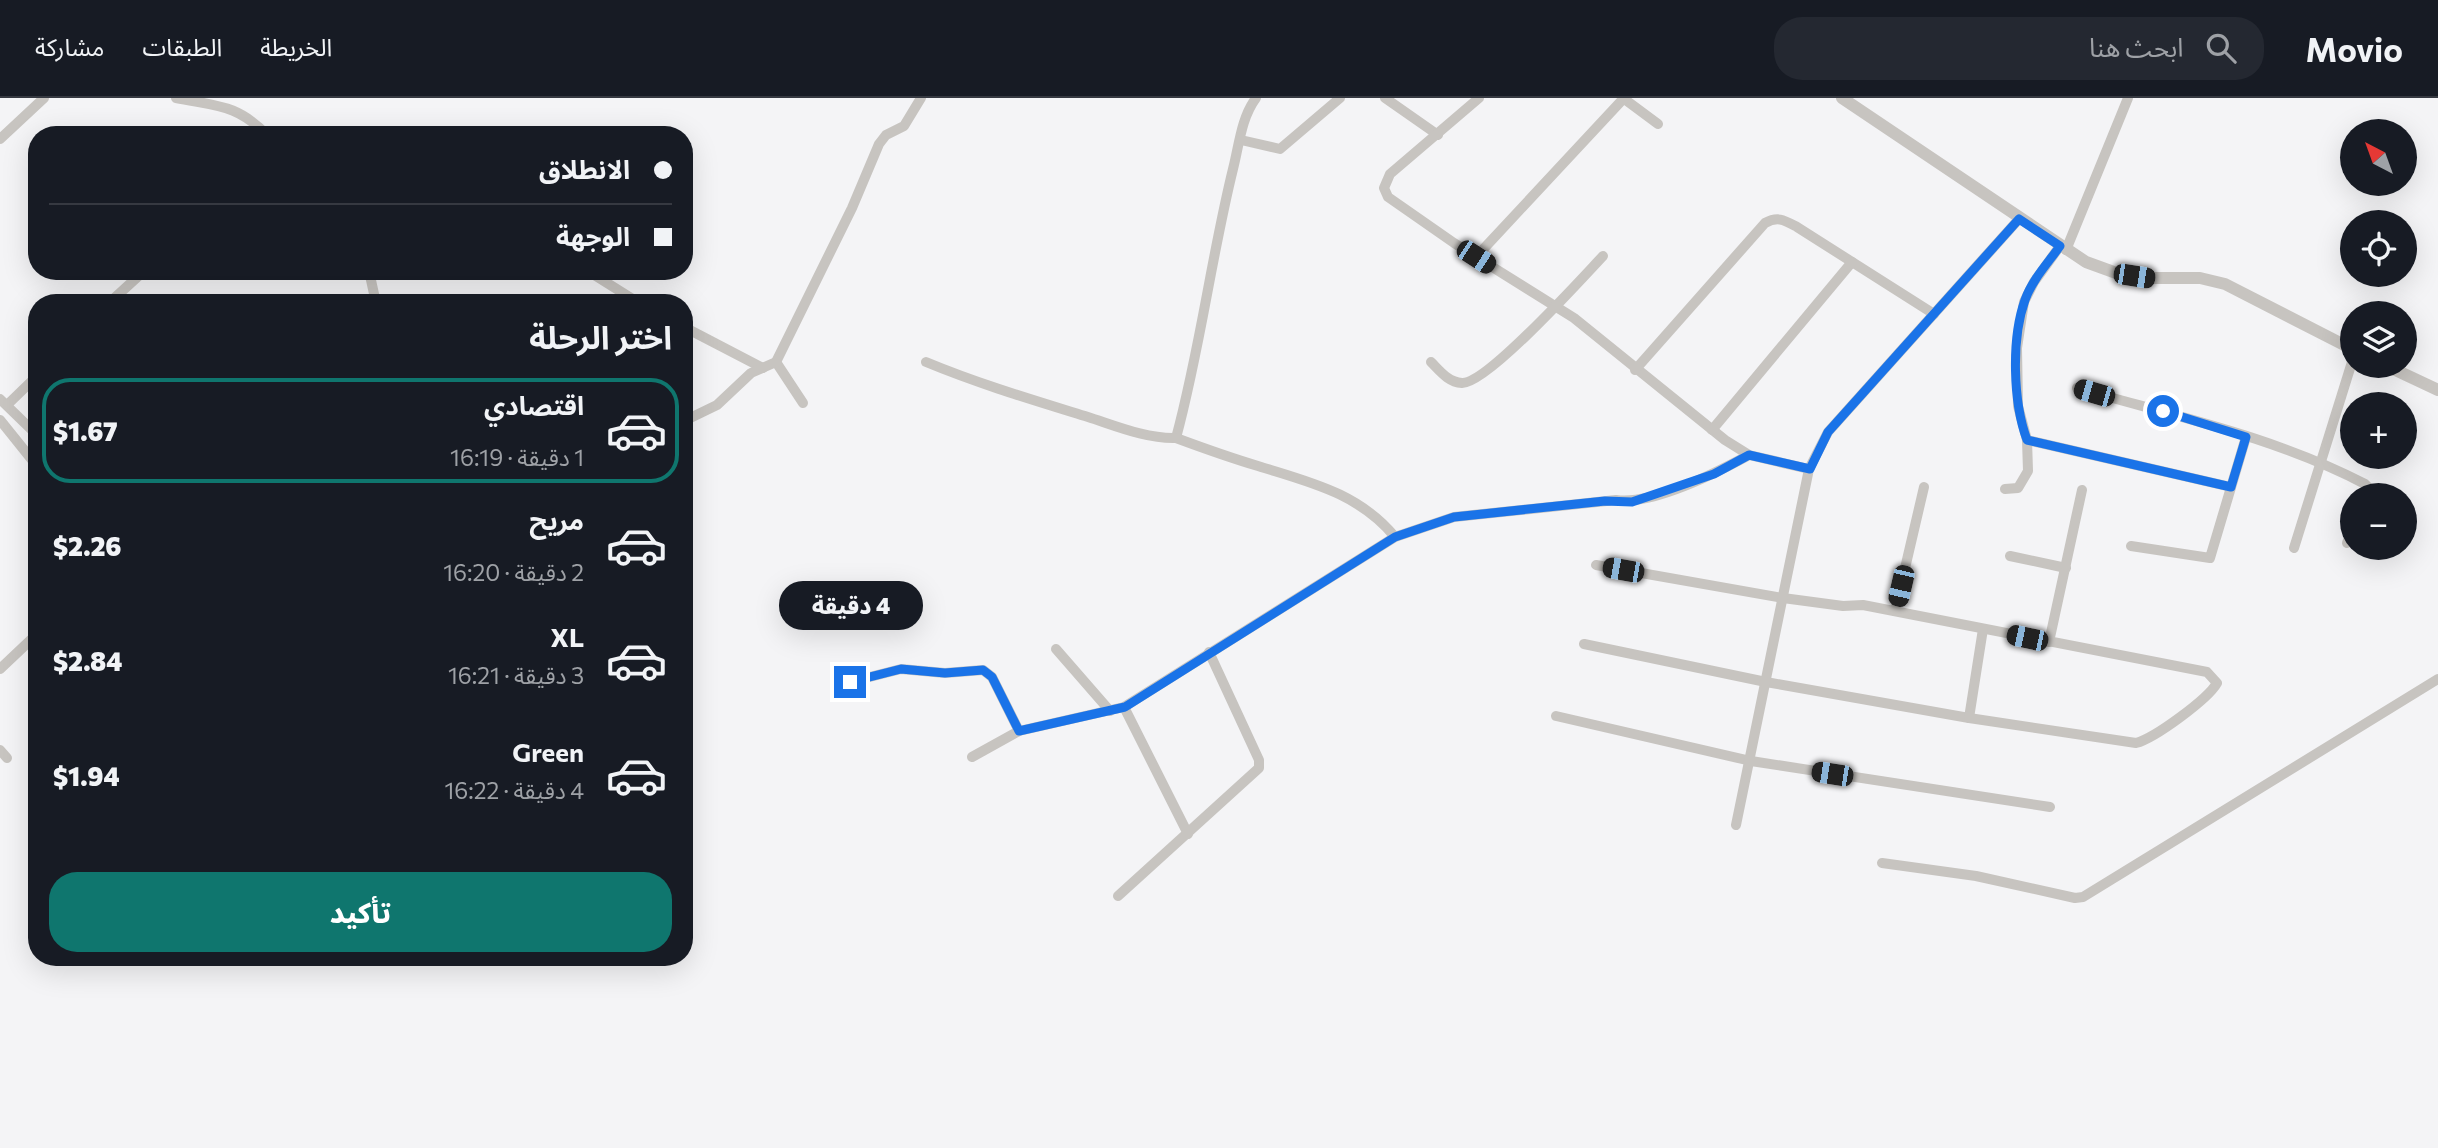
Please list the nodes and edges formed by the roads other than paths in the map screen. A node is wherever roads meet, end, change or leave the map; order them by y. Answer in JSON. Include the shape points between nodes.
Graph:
{"nodes":[{"id":1,"x":44,"y":98,"type":"edge"},
{"id":2,"x":176,"y":98,"type":"edge"},
{"id":3,"x":921,"y":98,"type":"edge"},
{"id":4,"x":1256,"y":98,"type":"edge"},
{"id":5,"x":1340,"y":98,"type":"edge"},
{"id":6,"x":1385,"y":98,"type":"edge"},
{"id":7,"x":1479,"y":98,"type":"edge"},
{"id":8,"x":1624,"y":98,"type":"edge"},
{"id":9,"x":1842,"y":98,"type":"edge"},
{"id":10,"x":2128,"y":98,"type":"edge"},
{"id":11,"x":1658,"y":124,"type":"dead end"},
{"id":12,"x":257,"y":126,"type":"edge"},
{"id":13,"x":1438,"y":135,"type":"junction"},
{"id":14,"x":0,"y":139,"type":"edge"},
{"id":15,"x":1241,"y":140,"type":"junction"},
{"id":16,"x":2019,"y":219,"type":"junction"},
{"id":17,"x":2063,"y":248,"type":"junction"},
{"id":18,"x":1603,"y":256,"type":"dead end"},
{"id":19,"x":1476,"y":257,"type":"junction"},
{"id":20,"x":1852,"y":262,"type":"junction"},
{"id":21,"x":134,"y":280,"type":"edge"},
{"id":22,"x":602,"y":280,"type":"edge"},
{"id":23,"x":119,"y":294,"type":"edge"},
{"id":24,"x":625,"y":294,"type":"edge"},
{"id":25,"x":1555,"y":308,"type":"junction"},
{"id":26,"x":1934,"y":314,"type":"junction"},
{"id":27,"x":693,"y":332,"type":"edge"},
{"id":28,"x":2340,"y":343,"type":"edge"},
{"id":29,"x":776,"y":362,"type":"junction"},
{"id":30,"x":926,"y":362,"type":"dead end"},
{"id":31,"x":1432,"y":362,"type":"dead end"},
{"id":32,"x":763,"y":368,"type":"junction"},
{"id":33,"x":1635,"y":370,"type":"junction"},
{"id":34,"x":2347,"y":378,"type":"edge"},
{"id":35,"x":2413,"y":378,"type":"edge"},
{"id":36,"x":28,"y":383,"type":"edge"},
{"id":37,"x":2077,"y":388,"type":"dead end"},
{"id":38,"x":2438,"y":390,"type":"edge"},
{"id":39,"x":4,"y":402,"type":"edge"},
{"id":40,"x":803,"y":403,"type":"dead end"},
{"id":41,"x":693,"y":417,"type":"edge"},
{"id":42,"x":0,"y":420,"type":"edge"},
{"id":43,"x":28,"y":426,"type":"edge"},
{"id":44,"x":1712,"y":430,"type":"junction"},
{"id":45,"x":2246,"y":437,"type":"junction"},
{"id":46,"x":1176,"y":438,"type":"junction"},
{"id":47,"x":2027,"y":440,"type":"junction"},
{"id":48,"x":28,"y":455,"type":"edge"},
{"id":49,"x":1749,"y":455,"type":"junction"},
{"id":50,"x":2322,"y":461,"type":"junction"},
{"id":51,"x":1810,"y":469,"type":"junction"},
{"id":52,"x":2363,"y":483,"type":"edge"},
{"id":53,"x":1924,"y":487,"type":"dead end"},
{"id":54,"x":2231,"y":487,"type":"junction"},
{"id":55,"x":2004,"y":489,"type":"dead end"},
{"id":56,"x":2082,"y":490,"type":"dead end"},
{"id":57,"x":1395,"y":537,"type":"junction"},
{"id":58,"x":2130,"y":546,"type":"dead end"},
{"id":59,"x":2294,"y":548,"type":"dead end"},
{"id":60,"x":2010,"y":556,"type":"dead end"},
{"id":61,"x":1596,"y":565,"type":"dead end"},
{"id":62,"x":2066,"y":568,"type":"junction"},
{"id":63,"x":1783,"y":598,"type":"junction"},
{"id":64,"x":1895,"y":611,"type":"junction"},
{"id":65,"x":1983,"y":629,"type":"junction"},
{"id":66,"x":2049,"y":642,"type":"junction"},
{"id":67,"x":28,"y":643,"type":"edge"},
{"id":68,"x":1584,"y":644,"type":"dead end"},
{"id":69,"x":1056,"y":649,"type":"dead end"},
{"id":70,"x":1209,"y":652,"type":"junction"},
{"id":71,"x":0,"y":669,"type":"edge"},
{"id":72,"x":2438,"y":679,"type":"edge"},
{"id":73,"x":850,"y":682,"type":"dead end"},
{"id":74,"x":1766,"y":682,"type":"junction"},
{"id":75,"x":1125,"y":707,"type":"junction"},
{"id":76,"x":1110,"y":711,"type":"junction"},
{"id":77,"x":1556,"y":716,"type":"dead end"},
{"id":78,"x":1969,"y":718,"type":"junction"},
{"id":79,"x":1019,"y":731,"type":"junction"},
{"id":80,"x":972,"y":757,"type":"dead end"},
{"id":81,"x":1751,"y":761,"type":"junction"},
{"id":82,"x":2050,"y":807,"type":"dead end"},
{"id":83,"x":1736,"y":825,"type":"dead end"},
{"id":84,"x":1188,"y":834,"type":"junction"},
{"id":85,"x":1882,"y":863,"type":"dead end"},
{"id":86,"x":1118,"y":896,"type":"dead end"}],
"edges":[{"from":1,"to":14,"type":"street"},
{"from":2,"to":12,"type":"street","via":[[232,108]]},
{"from":3,"to":29,"type":"street","via":[[904,126],[879,144]]},
{"from":4,"to":15,"type":"street"},
{"from":5,"to":15,"type":"street","via":[[1280,149]]},
{"from":6,"to":13,"type":"street"},
{"from":7,"to":13,"type":"street"},
{"from":8,"to":11,"type":"street"},
{"from":8,"to":19,"type":"street"},
{"from":9,"to":16,"type":"street"},
{"from":10,"to":17,"type":"street"},
{"from":13,"to":19,"type":"street","via":[[1390,174],[1384,188],[1399,207]]},
{"from":15,"to":46,"type":"street"},
{"from":16,"to":17,"type":"street"},
{"from":16,"to":26,"type":"street"},
{"from":17,"to":28,"type":"street","via":[[2119,274],[2200,278],[2225,284]]},
{"from":17,"to":47,"type":"street","via":[[2034,282],[2024,302],[2017,348],[2018,405]]},
{"from":18,"to":25,"type":"street"},
{"from":19,"to":25,"type":"street"},
{"from":20,"to":26,"type":"street"},
{"from":20,"to":33,"type":"street","via":[[1783,219],[1774,218],[1720,271]]},
{"from":20,"to":44,"type":"street"},
{"from":21,"to":23,"type":"street"},
{"from":22,"to":24,"type":"street"},
{"from":25,"to":31,"type":"street","via":[[1469,381],[1445,377]]},
{"from":25,"to":33,"type":"street","via":[[1574,318]]},
{"from":26,"to":51,"type":"street","via":[[1828,432]]},
{"from":27,"to":32,"type":"street"},
{"from":29,"to":32,"type":"street"},
{"from":29,"to":40,"type":"street"},
{"from":30,"to":46,"type":"street","via":[[1092,419],[1161,439]]},
{"from":32,"to":41,"type":"street","via":[[738,383],[717,405]]},
{"from":33,"to":44,"type":"street"},
{"from":34,"to":50,"type":"street"},
{"from":35,"to":38,"type":"street"},
{"from":36,"to":39,"type":"street"},
{"from":37,"to":45,"type":"street"},
{"from":39,"to":43,"type":"street"},
{"from":42,"to":48,"type":"street"},
{"from":44,"to":49,"type":"street"},
{"from":45,"to":50,"type":"street"},
{"from":45,"to":54,"type":"street"},
{"from":46,"to":57,"type":"street","via":[[1339,493],[1383,522]]},
{"from":47,"to":54,"type":"street"},
{"from":47,"to":55,"type":"street","via":[[2024,481],[2018,488]]},
{"from":49,"to":51,"type":"street"},
{"from":49,"to":57,"type":"street","via":[[1714,474],[1632,502],[1454,517]]},
{"from":50,"to":52,"type":"street"},
{"from":50,"to":59,"type":"street"},
{"from":51,"to":63,"type":"street"},
{"from":53,"to":64,"type":"street"},
{"from":54,"to":58,"type":"street","via":[[2210,558]]},
{"from":56,"to":62,"type":"street"},
{"from":57,"to":70,"type":"street"},
{"from":60,"to":62,"type":"street"},
{"from":61,"to":63,"type":"street"},
{"from":62,"to":66,"type":"street"},
{"from":63,"to":64,"type":"street"},
{"from":63,"to":74,"type":"street"},
{"from":64,"to":65,"type":"street"},
{"from":65,"to":66,"type":"street"},
{"from":65,"to":78,"type":"street"},
{"from":66,"to":78,"type":"street","via":[[2207,672],[2217,682],[2188,709],[2136,743]]},
{"from":67,"to":71,"type":"street"},
{"from":68,"to":74,"type":"street"},
{"from":69,"to":76,"type":"street"},
{"from":70,"to":75,"type":"street"},
{"from":70,"to":84,"type":"street","via":[[1259,768]]},
{"from":72,"to":85,"type":"street","via":[[2084,897]]},
{"from":73,"to":79,"type":"street","via":[[901,669],[983,670],[992,677]]},
{"from":74,"to":78,"type":"street"},
{"from":74,"to":81,"type":"street"},
{"from":75,"to":76,"type":"street"},
{"from":75,"to":84,"type":"street"},
{"from":76,"to":79,"type":"street"},
{"from":77,"to":81,"type":"street"},
{"from":79,"to":80,"type":"street"},
{"from":81,"to":82,"type":"street"},
{"from":81,"to":83,"type":"street"},
{"from":84,"to":86,"type":"street"}]}
